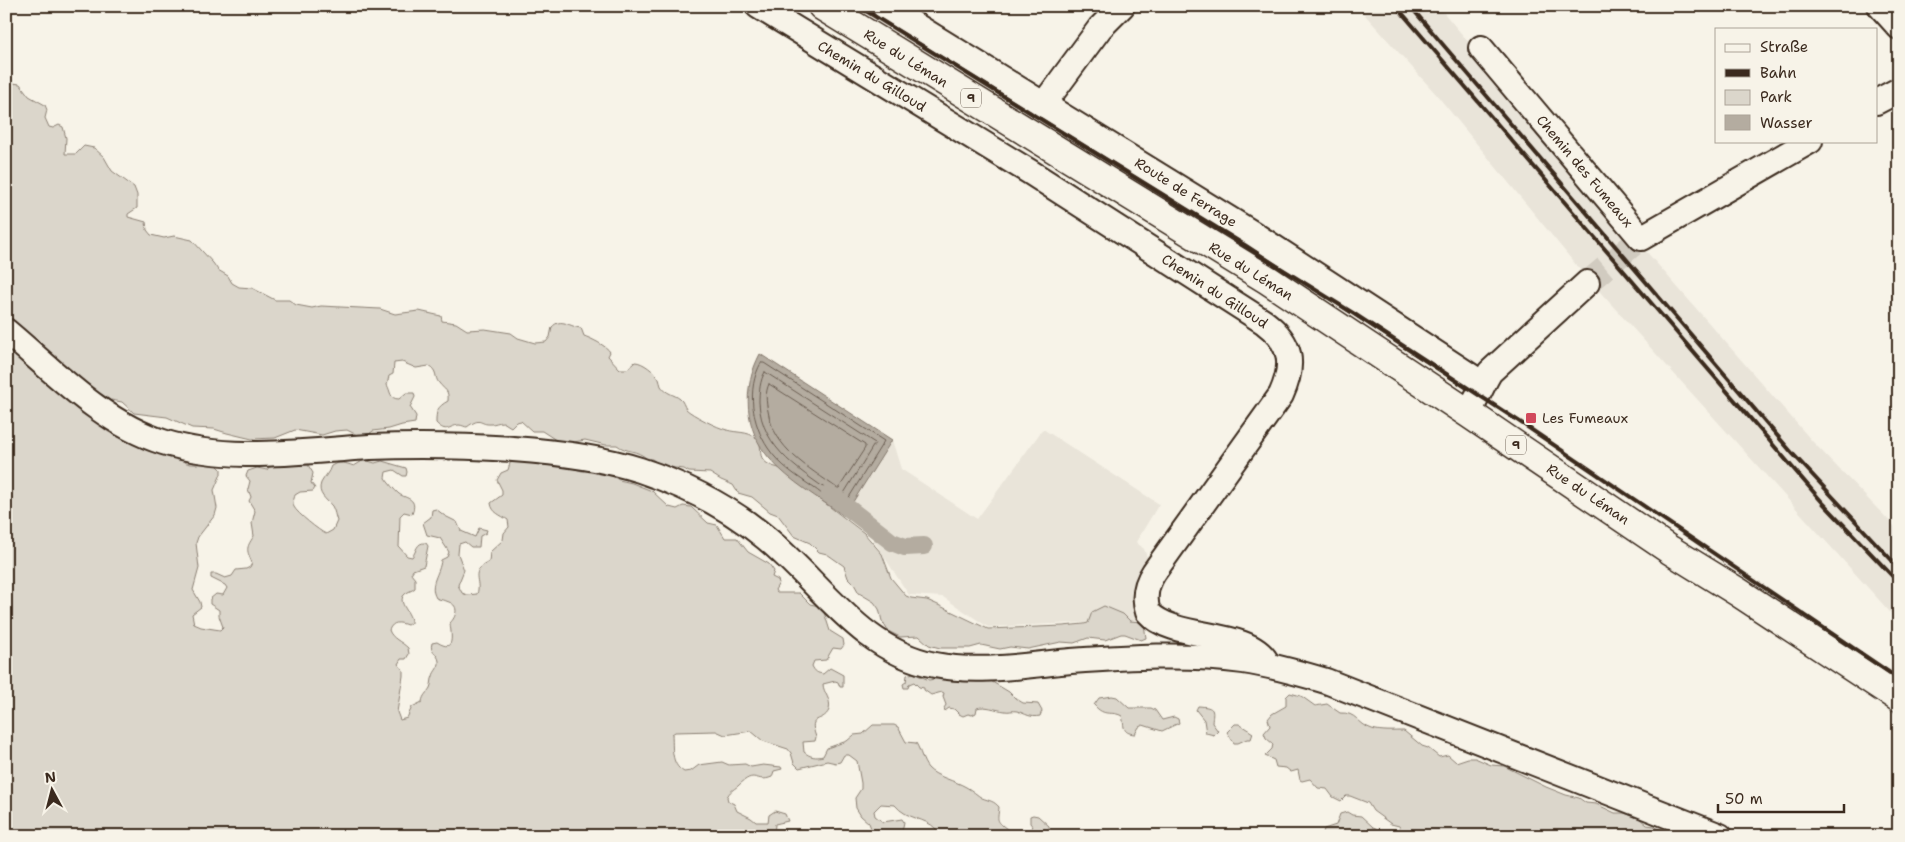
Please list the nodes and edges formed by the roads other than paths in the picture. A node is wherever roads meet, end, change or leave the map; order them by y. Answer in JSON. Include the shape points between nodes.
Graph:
{"nodes":[{"id":1,"x":758,"y":6,"type":"edge"},
{"id":2,"x":822,"y":6,"type":"edge"},
{"id":3,"x":884,"y":6,"type":"edge"},
{"id":4,"x":1122,"y":6,"type":"edge"},
{"id":5,"x":1880,"y":6,"type":"edge"},
{"id":6,"x":1899,"y":27,"type":"edge"},
{"id":7,"x":1481,"y":48,"type":"dead end"},
{"id":8,"x":1899,"y":90,"type":"edge"},
{"id":9,"x":1878,"y":101,"type":"edge"},
{"id":10,"x":1043,"y":105,"type":"junction"},
{"id":11,"x":1808,"y":142,"type":"edge"},
{"id":12,"x":1587,"y":283,"type":"tunnel mouth"},
{"id":13,"x":6,"y":331,"type":"edge"},
{"id":14,"x":1483,"y":384,"type":"junction"},
{"id":15,"x":1468,"y":412,"type":"junction"},
{"id":16,"x":1670,"y":550,"type":"junction"},
{"id":17,"x":1268,"y":665,"type":"junction"},
{"id":18,"x":1899,"y":698,"type":"edge"},
{"id":19,"x":1899,"y":714,"type":"edge"},
{"id":20,"x":1720,"y":836,"type":"edge"}],
"edges":[{"from":1,"to":17,"type":"street","name":"Chemin du Gilloud","via":[[1030,172],[1264,322],[1281,337],[1288,352],[1290,371],[1282,395],[1154,572],[1145,598],[1148,612],[1160,622],[1248,647],[1261,655]]},
{"from":2,"to":15,"type":"main road","name":"Rue du Léman","number":"9","via":[[1268,280]]},
{"from":3,"to":10,"type":"street","name":"Route de Ferrage"},
{"from":4,"to":10,"type":"street","via":[[1100,28]]},
{"from":5,"to":6,"type":"street"},
{"from":7,"to":11,"type":"street","name":"Chemin des Fumeaux","via":[[1641,238]]},
{"from":8,"to":9,"type":"street"},
{"from":10,"to":14,"type":"street","name":"Route de Ferrage","via":[[1252,233]]},
{"from":12,"to":14,"type":"street","via":[[1490,372]]},
{"from":13,"to":17,"type":"street","via":[[113,419],[163,442],[197,449],[266,454],[386,447],[491,448],[585,457],[648,473],[743,520],[782,552],[858,627],[885,646],[927,664],[971,668],[1181,656]]},
{"from":14,"to":15,"type":"street","via":[[1480,395]]},
{"from":15,"to":16,"type":"main road","name":"Rue du Léman","number":"9"},
{"from":16,"to":18,"type":"main road","name":"Rue du Léman","number":"9"},
{"from":16,"to":19,"type":"main road","name":"Rue du Léman","number":"9","via":[[1714,588]]},
{"from":17,"to":20,"type":"street","via":[[1326,682]]}]}
